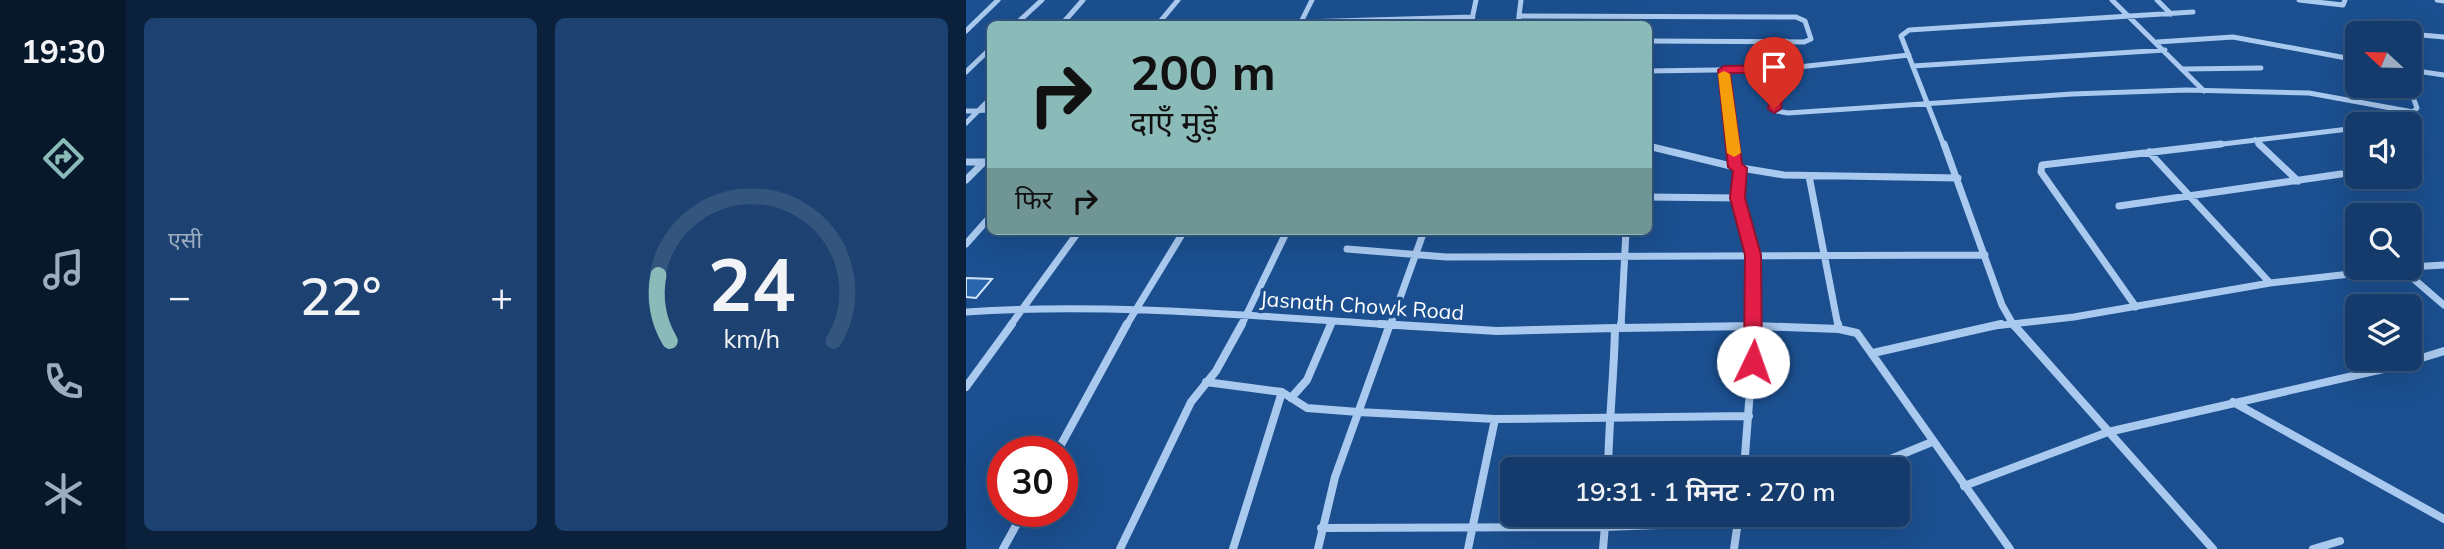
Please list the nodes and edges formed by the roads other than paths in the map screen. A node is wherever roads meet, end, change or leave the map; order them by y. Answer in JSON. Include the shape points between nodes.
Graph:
{"nodes":[{"id":1,"x":998,"y":0,"type":"edge"},
{"id":2,"x":1042,"y":0,"type":"edge"},
{"id":3,"x":1083,"y":0,"type":"edge"},
{"id":4,"x":1178,"y":0,"type":"edge"},
{"id":5,"x":1312,"y":0,"type":"edge"},
{"id":6,"x":1476,"y":0,"type":"edge"},
{"id":7,"x":1521,"y":0,"type":"edge"},
{"id":8,"x":2112,"y":0,"type":"edge"},
{"id":9,"x":2157,"y":0,"type":"edge"},
{"id":10,"x":2299,"y":0,"type":"edge"},
{"id":11,"x":2345,"y":0,"type":"edge"},
{"id":12,"x":2437,"y":0,"type":"edge"},
{"id":13,"x":2444,"y":1,"type":"edge"},
{"id":14,"x":2193,"y":12,"type":"dead end"},
{"id":15,"x":2171,"y":14,"type":"junction"},
{"id":16,"x":1519,"y":16,"type":"junction"},
{"id":17,"x":1473,"y":17,"type":"junction"},
{"id":18,"x":2132,"y":17,"type":"junction"},
{"id":19,"x":1019,"y":21,"type":"edge"},
{"id":20,"x":1065,"y":21,"type":"edge"},
{"id":21,"x":1160,"y":21,"type":"edge"},
{"id":22,"x":1302,"y":21,"type":"edge"},
{"id":23,"x":1358,"y":21,"type":"edge"},
{"id":24,"x":1472,"y":21,"type":"edge"},
{"id":25,"x":1518,"y":21,"type":"edge"},
{"id":26,"x":966,"y":31,"type":"edge"},
{"id":27,"x":2422,"y":35,"type":"edge"},
{"id":28,"x":2444,"y":37,"type":"edge"},
{"id":29,"x":1652,"y":41,"type":"edge"},
{"id":30,"x":1786,"y":41,"type":"junction"},
{"id":31,"x":2157,"y":42,"type":"junction"},
{"id":32,"x":2165,"y":50,"type":"junction"},
{"id":33,"x":987,"y":52,"type":"edge"},
{"id":34,"x":1909,"y":55,"type":"junction"},
{"id":35,"x":2345,"y":58,"type":"edge"},
{"id":36,"x":1913,"y":66,"type":"junction"},
{"id":37,"x":2261,"y":68,"type":"dead end"},
{"id":38,"x":1780,"y":69,"type":"junction"},
{"id":39,"x":2183,"y":69,"type":"junction"},
{"id":40,"x":1724,"y":70,"type":"junction"},
{"id":41,"x":1652,"y":71,"type":"edge"},
{"id":42,"x":966,"y":72,"type":"edge"},
{"id":43,"x":2422,"y":72,"type":"edge"},
{"id":44,"x":2444,"y":75,"type":"edge"},
{"id":45,"x":2204,"y":90,"type":"junction"},
{"id":46,"x":2413,"y":98,"type":"edge"},
{"id":47,"x":987,"y":102,"type":"edge"},
{"id":48,"x":1929,"y":105,"type":"junction"},
{"id":49,"x":979,"y":110,"type":"junction"},
{"id":50,"x":987,"y":110,"type":"edge"},
{"id":51,"x":966,"y":111,"type":"edge"},
{"id":52,"x":966,"y":123,"type":"edge"},
{"id":53,"x":2345,"y":129,"type":"edge"},
{"id":54,"x":2255,"y":140,"type":"junction"},
{"id":55,"x":1652,"y":147,"type":"edge"},
{"id":56,"x":2149,"y":152,"type":"junction"},
{"id":57,"x":966,"y":162,"type":"edge"},
{"id":58,"x":987,"y":162,"type":"edge"},
{"id":59,"x":1738,"y":168,"type":"junction"},
{"id":60,"x":2341,"y":174,"type":"dead end"},
{"id":61,"x":1808,"y":176,"type":"junction"},
{"id":62,"x":1958,"y":178,"type":"junction"},
{"id":63,"x":966,"y":180,"type":"edge"},
{"id":64,"x":2298,"y":180,"type":"junction"},
{"id":65,"x":1652,"y":197,"type":"edge"},
{"id":66,"x":2190,"y":197,"type":"junction"},
{"id":67,"x":1738,"y":198,"type":"junction"},
{"id":68,"x":2119,"y":206,"type":"dead end"},
{"id":69,"x":987,"y":220,"type":"edge"},
{"id":70,"x":1076,"y":235,"type":"edge"},
{"id":71,"x":1182,"y":235,"type":"edge"},
{"id":72,"x":1285,"y":235,"type":"edge"},
{"id":73,"x":1423,"y":235,"type":"edge"},
{"id":74,"x":1626,"y":235,"type":"edge"},
{"id":75,"x":966,"y":244,"type":"edge"},
{"id":76,"x":1347,"y":249,"type":"dead end"},
{"id":77,"x":1416,"y":254,"type":"junction"},
{"id":78,"x":1985,"y":254,"type":"junction"},
{"id":79,"x":1624,"y":255,"type":"junction"},
{"id":80,"x":1753,"y":255,"type":"junction"},
{"id":81,"x":1825,"y":255,"type":"junction"},
{"id":82,"x":2444,"y":265,"type":"edge"},
{"id":83,"x":2422,"y":266,"type":"edge"},
{"id":84,"x":2345,"y":274,"type":"edge"},
{"id":85,"x":2416,"y":280,"type":"edge"},
{"id":86,"x":2270,"y":283,"type":"junction"},
{"id":87,"x":2444,"y":305,"type":"edge"},
{"id":88,"x":2136,"y":307,"type":"junction"},
{"id":89,"x":1023,"y":308,"type":"junction"},
{"id":90,"x":1135,"y":310,"type":"junction"},
{"id":91,"x":966,"y":312,"type":"edge"},
{"id":92,"x":1246,"y":315,"type":"junction"},
{"id":93,"x":1332,"y":321,"type":"junction"},
{"id":94,"x":2011,"y":322,"type":"junction"},
{"id":95,"x":1392,"y":325,"type":"junction"},
{"id":96,"x":1755,"y":326,"type":"junction"},
{"id":97,"x":1839,"y":329,"type":"junction"},
{"id":98,"x":2444,"y":351,"type":"edge"},
{"id":99,"x":1873,"y":353,"type":"junction"},
{"id":100,"x":1206,"y":382,"type":"junction"},
{"id":101,"x":966,"y":387,"type":"edge"},
{"id":102,"x":1282,"y":392,"type":"junction"},
{"id":103,"x":1291,"y":398,"type":"junction"},
{"id":104,"x":2233,"y":402,"type":"junction"},
{"id":105,"x":1358,"y":412,"type":"junction"},
{"id":106,"x":1749,"y":416,"type":"junction"},
{"id":107,"x":1609,"y":417,"type":"junction"},
{"id":108,"x":1496,"y":419,"type":"junction"},
{"id":109,"x":2108,"y":432,"type":"junction"},
{"id":110,"x":1066,"y":436,"type":"edge"},
{"id":111,"x":1932,"y":442,"type":"junction"},
{"id":112,"x":1608,"y":457,"type":"edge"},
{"id":113,"x":1745,"y":457,"type":"edge"},
{"id":114,"x":1895,"y":457,"type":"edge"},
{"id":115,"x":1964,"y":486,"type":"junction"},
{"id":116,"x":2444,"y":519,"type":"edge"},
{"id":117,"x":1015,"y":527,"type":"edge"},
{"id":118,"x":1605,"y":527,"type":"joint"},
{"id":119,"x":1737,"y":527,"type":"edge"},
{"id":120,"x":1321,"y":528,"type":"junction"},
{"id":121,"x":1474,"y":528,"type":"junction"},
{"id":122,"x":2340,"y":541,"type":"dead end"},
{"id":123,"x":1003,"y":549,"type":"edge"},
{"id":124,"x":1120,"y":549,"type":"edge"},
{"id":125,"x":1233,"y":549,"type":"edge"},
{"id":126,"x":1318,"y":549,"type":"edge"},
{"id":127,"x":1468,"y":549,"type":"edge"},
{"id":128,"x":1603,"y":549,"type":"edge"},
{"id":129,"x":1734,"y":549,"type":"edge"},
{"id":130,"x":2010,"y":549,"type":"edge"},
{"id":131,"x":2213,"y":549,"type":"edge"},
{"id":132,"x":2313,"y":549,"type":"edge"}],
"edges":[{"from":1,"to":26,"type":"street"},
{"from":2,"to":19,"type":"street"},
{"from":3,"to":20,"type":"street"},
{"from":4,"to":21,"type":"street"},
{"from":5,"to":22,"type":"street"},
{"from":6,"to":17,"type":"street"},
{"from":7,"to":16,"type":"street"},
{"from":8,"to":18,"type":"street"},
{"from":9,"to":15,"type":"street"},
{"from":10,"to":11,"type":"street","via":[[2336,6]]},
{"from":12,"to":13,"type":"street"},
{"from":14,"to":15,"type":"street"},
{"from":15,"to":18,"type":"street"},
{"from":16,"to":25,"type":"street"},
{"from":16,"to":30,"type":"street","via":[[1803,19],[1811,39]]},
{"from":17,"to":23,"type":"street"},
{"from":17,"to":24,"type":"street"},
{"from":18,"to":31,"type":"street"},
{"from":18,"to":34,"type":"street","via":[[1909,30],[1901,36]]},
{"from":27,"to":28,"type":"street"},
{"from":29,"to":30,"type":"street"},
{"from":30,"to":38,"type":"street"},
{"from":31,"to":32,"type":"street"},
{"from":31,"to":35,"type":"street","via":[[2233,37]]},
{"from":32,"to":36,"type":"street"},
{"from":32,"to":39,"type":"street"},
{"from":33,"to":42,"type":"street"},
{"from":34,"to":36,"type":"street"},
{"from":34,"to":38,"type":"street"},
{"from":36,"to":48,"type":"street"},
{"from":37,"to":39,"type":"street"},
{"from":38,"to":40,"type":"street"},
{"from":38,"to":48,"type":"street","via":[[1774,109],[1782,113]]},
{"from":39,"to":45,"type":"street"},
{"from":40,"to":41,"type":"street"},
{"from":40,"to":59,"type":"street"},
{"from":43,"to":44,"type":"street"},
{"from":45,"to":46,"type":"street","via":[[2309,93],[2413,113],[2417,108]]},
{"from":45,"to":48,"type":"street"},
{"from":47,"to":49,"type":"street"},
{"from":48,"to":62,"type":"street"},
{"from":49,"to":50,"type":"street"},
{"from":49,"to":51,"type":"street"},
{"from":49,"to":52,"type":"street"},
{"from":53,"to":54,"type":"street"},
{"from":54,"to":56,"type":"street"},
{"from":54,"to":64,"type":"street"},
{"from":55,"to":59,"type":"street"},
{"from":56,"to":66,"type":"street"},
{"from":56,"to":88,"type":"street","via":[[2045,163],[2040,168]]},
{"from":57,"to":58,"type":"street"},
{"from":58,"to":63,"type":"street"},
{"from":59,"to":61,"type":"street"},
{"from":59,"to":67,"type":"street"},
{"from":60,"to":64,"type":"street"},
{"from":61,"to":62,"type":"street"},
{"from":61,"to":81,"type":"street"},
{"from":62,"to":78,"type":"street"},
{"from":64,"to":66,"type":"street"},
{"from":65,"to":67,"type":"street"},
{"from":66,"to":68,"type":"street"},
{"from":66,"to":86,"type":"street"},
{"from":67,"to":80,"type":"street"},
{"from":69,"to":75,"type":"street"},
{"from":70,"to":89,"type":"street"},
{"from":71,"to":90,"type":"street"},
{"from":72,"to":92,"type":"street"},
{"from":73,"to":77,"type":"street"},
{"from":74,"to":79,"type":"street"},
{"from":76,"to":77,"type":"street"},
{"from":77,"to":79,"type":"street"},
{"from":77,"to":95,"type":"street"},
{"from":78,"to":81,"type":"street"},
{"from":78,"to":94,"type":"street"},
{"from":79,"to":80,"type":"street"},
{"from":79,"to":96,"type":"street","via":[[1620,328]]},
{"from":80,"to":81,"type":"street"},
{"from":80,"to":96,"type":"street"},
{"from":81,"to":97,"type":"street"},
{"from":82,"to":83,"type":"street"},
{"from":84,"to":86,"type":"street"},
{"from":85,"to":87,"type":"street"},
{"from":86,"to":88,"type":"street"},
{"from":88,"to":94,"type":"street"},
{"from":89,"to":90,"type":"street","name":"Jasnath Chowk Road"},
{"from":89,"to":91,"type":"street","name":"Jasnath Chowk Road"},
{"from":89,"to":101,"type":"street"},
{"from":90,"to":92,"type":"street","name":"Jasnath Chowk Road"},
{"from":90,"to":110,"type":"street"},
{"from":92,"to":93,"type":"street","name":"Jasnath Chowk Road"},
{"from":92,"to":100,"type":"street","via":[[1237,338]]},
{"from":93,"to":95,"type":"street","name":"Jasnath Chowk Road"},
{"from":93,"to":103,"type":"street","via":[[1307,380]]},
{"from":94,"to":99,"type":"street"},
{"from":94,"to":109,"type":"street"},
{"from":95,"to":105,"type":"street"},
{"from":95,"to":107,"type":"street","name":"Jasnath Chowk Road","via":[[1497,331],[1615,328]]},
{"from":96,"to":97,"type":"street"},
{"from":96,"to":106,"type":"street"},
{"from":97,"to":99,"type":"street","via":[[1857,333]]},
{"from":98,"to":104,"type":"street","via":[[2392,368]]},
{"from":99,"to":111,"type":"street"},
{"from":100,"to":102,"type":"street"},
{"from":100,"to":124,"type":"street","via":[[1191,402]]},
{"from":102,"to":103,"type":"street"},
{"from":102,"to":125,"type":"street"},
{"from":103,"to":105,"type":"street","via":[[1307,408]]},
{"from":104,"to":109,"type":"street"},
{"from":104,"to":116,"type":"street"},
{"from":105,"to":108,"type":"street"},
{"from":105,"to":120,"type":"street"},
{"from":106,"to":107,"type":"street"},
{"from":106,"to":113,"type":"street"},
{"from":107,"to":108,"type":"street"},
{"from":107,"to":112,"type":"street","name":"Jasnath Chowk Road"},
{"from":108,"to":121,"type":"street"},
{"from":109,"to":115,"type":"street"},
{"from":109,"to":131,"type":"street"},
{"from":111,"to":114,"type":"street"},
{"from":111,"to":115,"type":"street"},
{"from":115,"to":130,"type":"street"},
{"from":117,"to":123,"type":"street"},
{"from":118,"to":121,"type":"street"},
{"from":118,"to":128,"type":"street"},
{"from":119,"to":129,"type":"street"},
{"from":120,"to":121,"type":"street"},
{"from":120,"to":126,"type":"street"},
{"from":121,"to":127,"type":"street"},
{"from":122,"to":132,"type":"street"}]}
